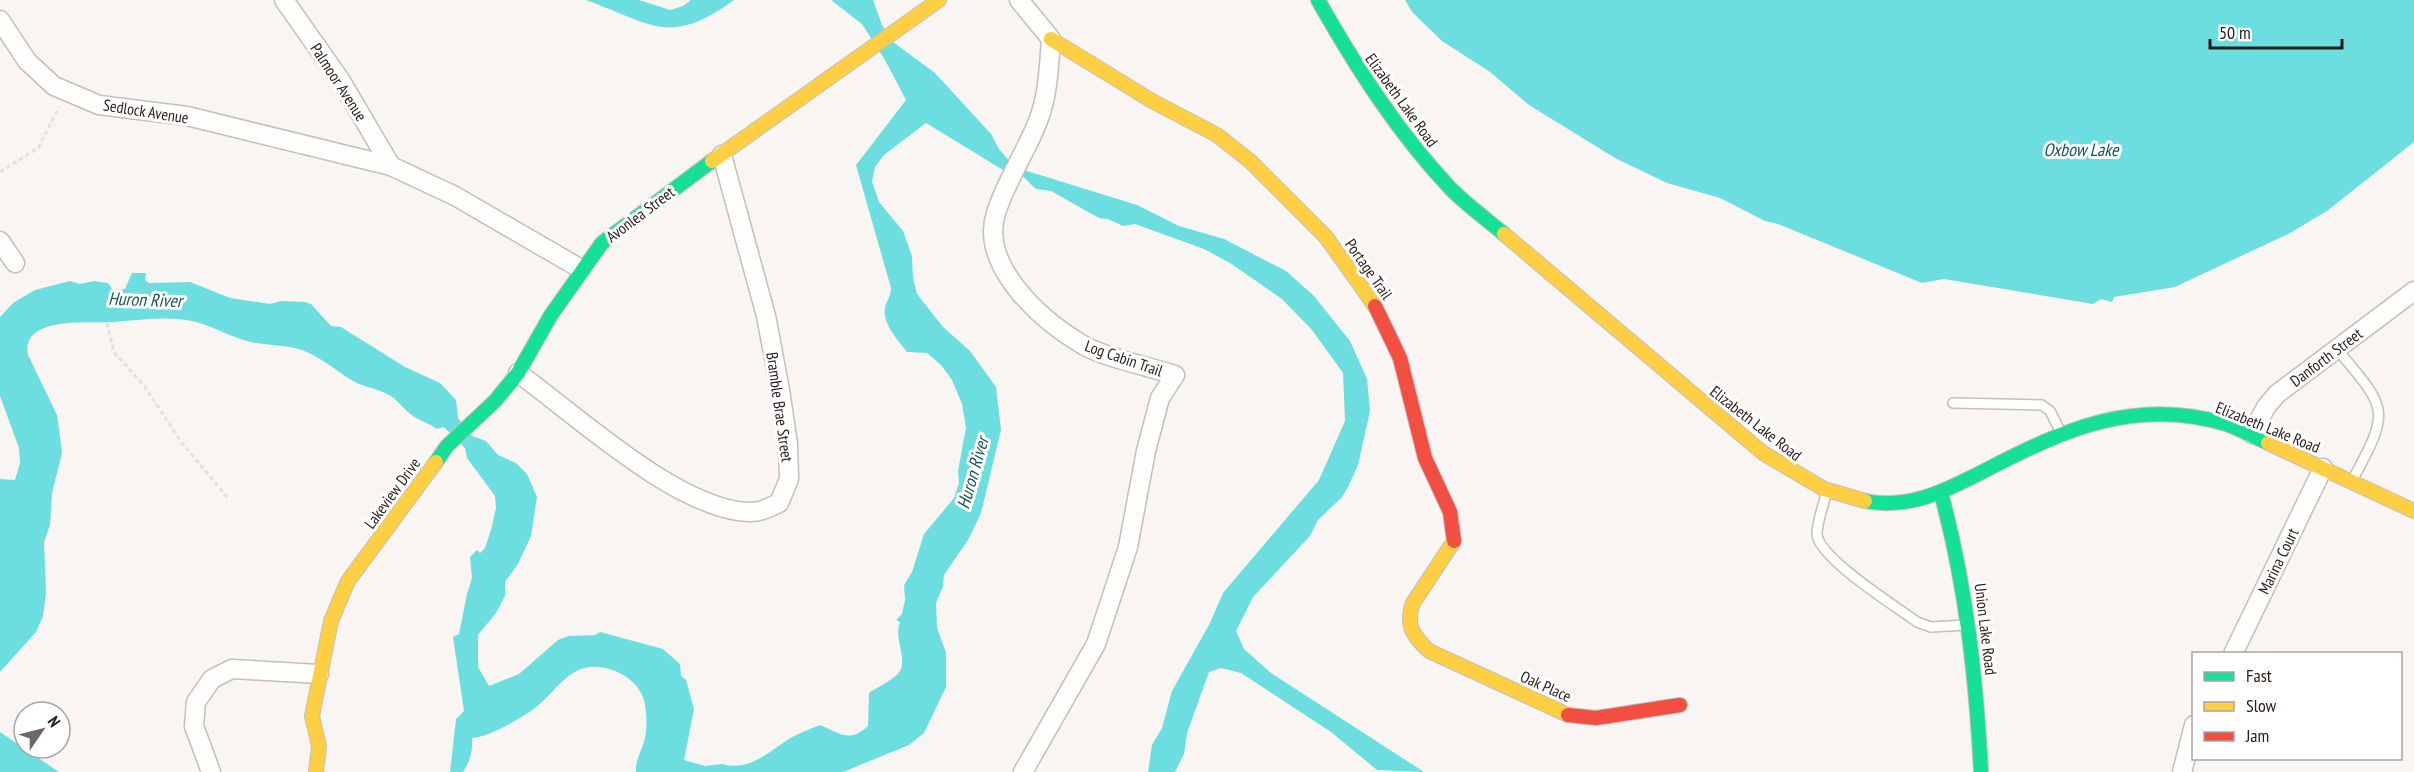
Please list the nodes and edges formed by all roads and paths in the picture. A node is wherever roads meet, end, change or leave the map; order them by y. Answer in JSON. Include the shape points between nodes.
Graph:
{"nodes":[{"id":1,"x":284,"y":0,"type":"edge"},
{"id":2,"x":939,"y":0,"type":"edge"},
{"id":3,"x":1019,"y":0,"type":"edge"},
{"id":4,"x":1318,"y":0,"type":"edge"},
{"id":5,"x":0,"y":20,"type":"edge"},
{"id":6,"x":1051,"y":39,"type":"junction"},
{"id":7,"x":71,"y":93,"type":"junction"},
{"id":8,"x":722,"y":155,"type":"junction"},
{"id":9,"x":391,"y":166,"type":"junction"},
{"id":10,"x":0,"y":172,"type":"edge"},
{"id":11,"x":0,"y":241,"type":"edge"},
{"id":12,"x":15,"y":262,"type":"dead end"},
{"id":13,"x":581,"y":269,"type":"junction"},
{"id":14,"x":2414,"y":291,"type":"edge"},
{"id":15,"x":107,"y":323,"type":"dead end"},
{"id":16,"x":2337,"y":349,"type":"junction"},
{"id":17,"x":518,"y":373,"type":"junction"},
{"id":18,"x":1953,"y":403,"type":"dead end"},
{"id":19,"x":2061,"y":433,"type":"junction"},
{"id":20,"x":2252,"y":434,"type":"junction"},
{"id":21,"x":2323,"y":468,"type":"junction"},
{"id":22,"x":2352,"y":481,"type":"junction"},
{"id":23,"x":1827,"y":491,"type":"junction"},
{"id":24,"x":1941,"y":493,"type":"junction"},
{"id":25,"x":228,"y":498,"type":"dead end"},
{"id":26,"x":2414,"y":511,"type":"edge"},
{"id":27,"x":1971,"y":625,"type":"junction"},
{"id":28,"x":1410,"y":634,"type":"joint"},
{"id":29,"x":2234,"y":652,"type":"edge"},
{"id":30,"x":319,"y":674,"type":"junction"},
{"id":31,"x":1680,"y":705,"type":"dead end"},
{"id":32,"x":2192,"y":729,"type":"edge"},
{"id":33,"x":211,"y":772,"type":"edge"},
{"id":34,"x":316,"y":772,"type":"edge"},
{"id":35,"x":1023,"y":772,"type":"edge"},
{"id":36,"x":1981,"y":772,"type":"edge"},
{"id":37,"x":2182,"y":772,"type":"edge"}],
"edges":[{"from":1,"to":9,"type":"street","name":"Palmoor Avenue","via":[[341,81]]},
{"from":2,"to":8,"type":"street","name":"Avonlea Street"},
{"from":3,"to":6,"type":"street"},
{"from":4,"to":23,"type":"street","name":"Elizabeth Lake Road","via":[[1399,128],[1466,204],[1745,439],[1787,470]]},
{"from":5,"to":7,"type":"street","name":"Sedlock Avenue","via":[[27,60],[54,86]]},
{"from":6,"to":28,"type":"street","name":"Portage Trail","via":[[1221,138],[1273,181],[1346,260],[1387,325],[1402,361],[1420,447],[1454,524],[1455,541],[1410,607]]},
{"from":6,"to":35,"type":"street","name":"Log Cabin Trail","via":[[1039,118],[995,213],[993,236],[1004,272],[1038,313],[1084,346],[1174,375],[1160,398],[1128,547],[1096,644]]},
{"from":7,"to":9,"type":"street","name":"Sedlock Avenue","via":[[99,105],[187,116]]},
{"from":7,"to":10,"type":"path","via":[[58,108],[38,148]]},
{"from":8,"to":13,"type":"street","name":"Avonlea Street","via":[[602,243]]},
{"from":8,"to":17,"type":"street","name":"Bramble Brae Street","via":[[766,316],[780,390],[789,479],[778,503],[763,511],[747,512],[709,502],[672,485],[587,428]]},
{"from":9,"to":13,"type":"street","via":[[464,201]]},
{"from":11,"to":12,"type":"street"},
{"from":13,"to":17,"type":"street","name":"Lakeview Drive"},
{"from":14,"to":16,"type":"street","name":"Danforth Street"},
{"from":15,"to":25,"type":"path","via":[[114,352]]},
{"from":16,"to":20,"type":"street","name":"Danforth Street","via":[[2277,394]]},
{"from":16,"to":22,"type":"lane","via":[[2368,386],[2380,414],[2375,439]]},
{"from":17,"to":30,"type":"street","name":"Lakeview Drive","via":[[495,401],[447,446],[348,581],[330,621]]},
{"from":18,"to":19,"type":"lane","via":[[2042,405],[2050,411]]},
{"from":19,"to":20,"type":"street","name":"Elizabeth Lake Road","via":[[2120,416],[2165,413],[2210,419]]},
{"from":19,"to":24,"type":"street","name":"Elizabeth Lake Road"},
{"from":20,"to":21,"type":"street","name":"Elizabeth Lake Road"},
{"from":21,"to":22,"type":"street","name":"Elizabeth Lake Road"},
{"from":21,"to":29,"type":"street","name":"Marina Court"},
{"from":22,"to":26,"type":"street","name":"Elizabeth Lake Road"},
{"from":23,"to":24,"type":"street","name":"Elizabeth Lake Road","via":[[1900,502]]},
{"from":23,"to":27,"type":"lane","via":[[1817,535],[1835,562],[1917,622],[1931,627]]},
{"from":24,"to":27,"type":"street","name":"Union Lake Road","via":[[1959,556]]},
{"from":27,"to":36,"type":"street","name":"Union Lake Road"},
{"from":28,"to":31,"type":"street","name":"Oak Place","via":[[1429,651],[1569,715],[1596,718]]},
{"from":30,"to":33,"type":"street","via":[[232,669],[212,679],[196,702],[194,726]]},
{"from":30,"to":34,"type":"street","name":"Lakeview Drive","via":[[312,716],[319,746]]},
{"from":32,"to":37,"type":"street"}]}
